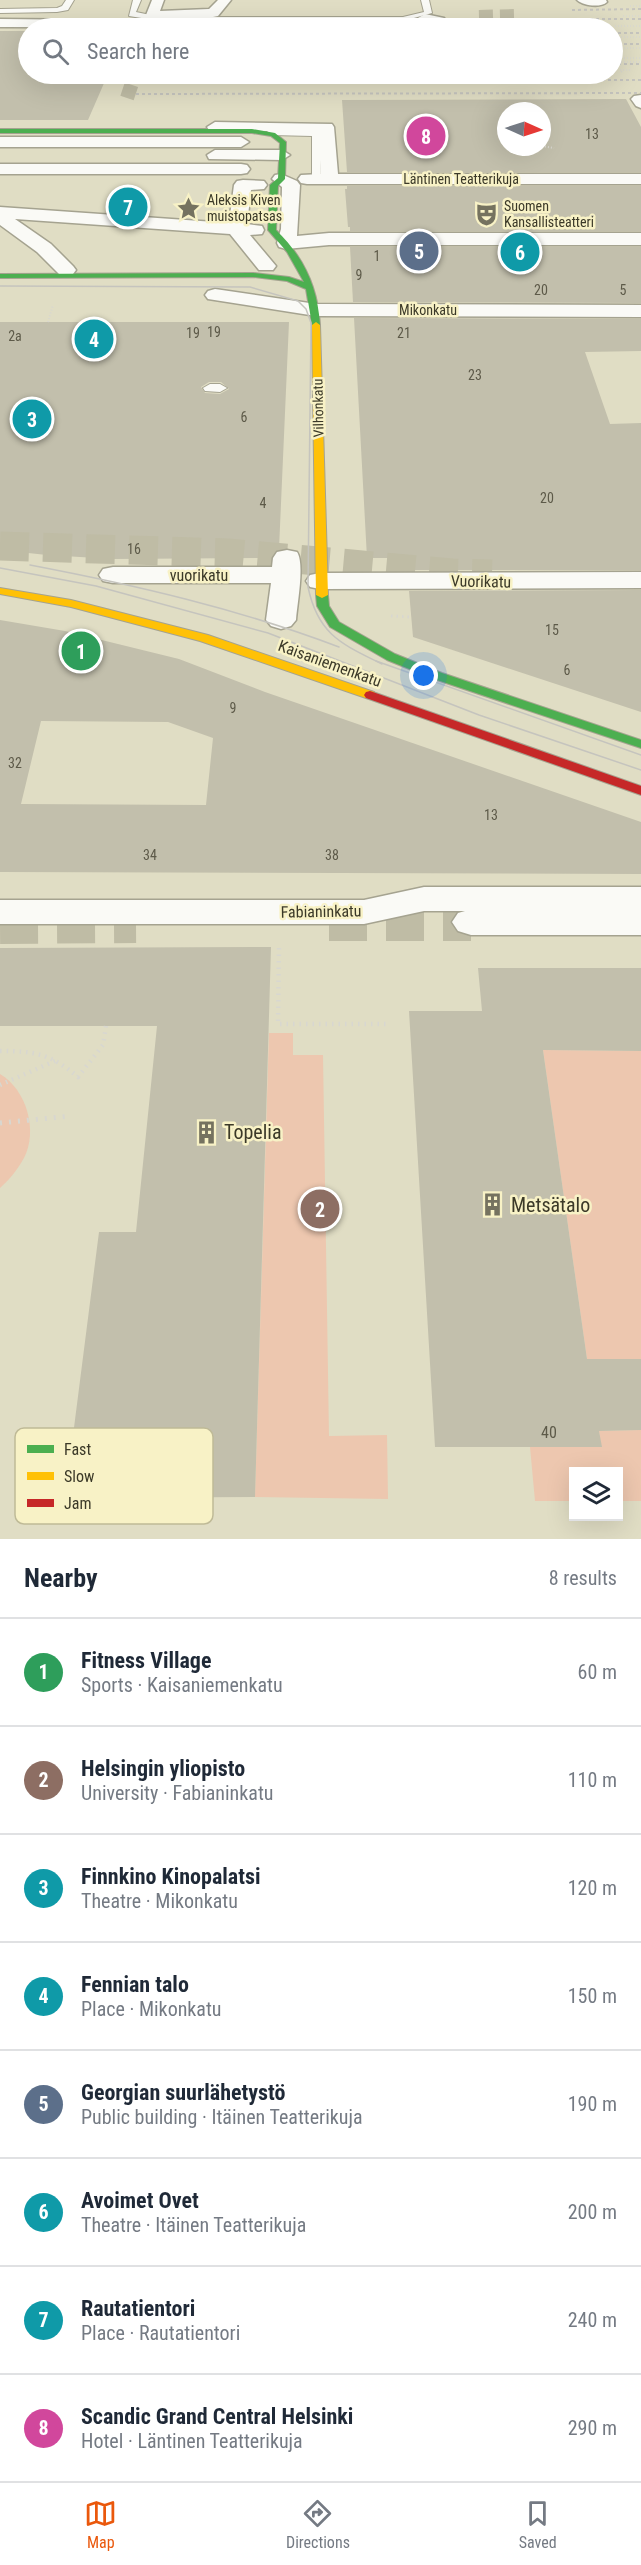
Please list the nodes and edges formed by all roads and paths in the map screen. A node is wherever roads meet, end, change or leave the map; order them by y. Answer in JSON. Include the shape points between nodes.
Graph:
{"nodes":[{"id":1,"x":70,"y":0,"type":"edge"},
{"id":2,"x":137,"y":0,"type":"edge"},
{"id":3,"x":225,"y":0,"type":"edge"},
{"id":4,"x":425,"y":0,"type":"edge"},
{"id":5,"x":584,"y":1,"type":"edge"},
{"id":6,"x":11,"y":2,"type":"dead end"},
{"id":7,"x":160,"y":2,"type":"edge"},
{"id":8,"x":601,"y":2,"type":"dead end"},
{"id":9,"x":0,"y":4,"type":"edge"},
{"id":10,"x":98,"y":8,"type":"dead end"},
{"id":11,"x":444,"y":8,"type":"dead end"},
{"id":12,"x":254,"y":9,"type":"dead end"},
{"id":13,"x":307,"y":9,"type":"dead end"},
{"id":14,"x":324,"y":9,"type":"dead end"},
{"id":15,"x":342,"y":9,"type":"dead end"},
{"id":16,"x":0,"y":11,"type":"edge"},
{"id":17,"x":369,"y":11,"type":"dead end"},
{"id":18,"x":386,"y":11,"type":"dead end"},
{"id":19,"x":264,"y":15,"type":"junction"},
{"id":20,"x":352,"y":15,"type":"junction"},
{"id":21,"x":91,"y":18,"type":"edge"},
{"id":22,"x":176,"y":18,"type":"edge"},
{"id":23,"x":214,"y":18,"type":"edge"},
{"id":24,"x":237,"y":18,"type":"edge"},
{"id":25,"x":250,"y":18,"type":"edge"},
{"id":26,"x":274,"y":18,"type":"edge"},
{"id":27,"x":293,"y":18,"type":"edge"},
{"id":28,"x":303,"y":18,"type":"edge"},
{"id":29,"x":326,"y":18,"type":"edge"},
{"id":30,"x":340,"y":18,"type":"edge"},
{"id":31,"x":340,"y":18,"type":"edge"},
{"id":32,"x":390,"y":18,"type":"edge"},
{"id":33,"x":407,"y":18,"type":"edge"},
{"id":34,"x":444,"y":18,"type":"edge"},
{"id":35,"x":0,"y":23,"type":"edge"},
{"id":36,"x":18,"y":24,"type":"edge"},
{"id":37,"x":623,"y":37,"type":"edge"},
{"id":38,"x":641,"y":37,"type":"edge"},
{"id":39,"x":623,"y":48,"type":"edge"},
{"id":40,"x":641,"y":48,"type":"edge"},
{"id":41,"x":623,"y":60,"type":"edge"},
{"id":42,"x":641,"y":60,"type":"edge"},
{"id":43,"x":238,"y":127,"type":"junction"},
{"id":44,"x":0,"y":129,"type":"edge"},
{"id":45,"x":432,"y":135,"type":"dead end"},
{"id":46,"x":437,"y":135,"type":"dead end"},
{"id":47,"x":0,"y":142,"type":"edge"},
{"id":48,"x":0,"y":155,"type":"edge"},
{"id":49,"x":280,"y":156,"type":"junction"},
{"id":50,"x":327,"y":170,"type":"junction"},
{"id":51,"x":641,"y":179,"type":"edge"},
{"id":52,"x":4,"y":183,"type":"edge"},
{"id":53,"x":258,"y":185,"type":"dead end"},
{"id":54,"x":0,"y":214,"type":"edge"},
{"id":55,"x":246,"y":230,"type":"junction"},
{"id":56,"x":641,"y":238,"type":"edge"},
{"id":57,"x":286,"y":243,"type":"junction"},
{"id":58,"x":266,"y":266,"type":"dead end"},
{"id":59,"x":66,"y":270,"type":"dead end"},
{"id":60,"x":0,"y":276,"type":"edge"},
{"id":61,"x":310,"y":288,"type":"junction"},
{"id":62,"x":209,"y":295,"type":"joint"},
{"id":63,"x":54,"y":304,"type":"dead end"},
{"id":64,"x":316,"y":310,"type":"junction"},
{"id":65,"x":641,"y":311,"type":"edge"},
{"id":66,"x":48,"y":322,"type":"dead end"},
{"id":67,"x":113,"y":575,"type":"dead end"},
{"id":68,"x":320,"y":580,"type":"junction"},
{"id":69,"x":641,"y":580,"type":"edge"},
{"id":70,"x":0,"y":591,"type":"edge"},
{"id":71,"x":286,"y":611,"type":"dead end"},
{"id":72,"x":641,"y":744,"type":"edge"},
{"id":73,"x":641,"y":791,"type":"edge"},
{"id":74,"x":641,"y":898,"type":"edge"},
{"id":75,"x":0,"y":912,"type":"edge"},
{"id":76,"x":471,"y":921,"type":"tunnel mouth"},
{"id":77,"x":641,"y":922,"type":"edge"},
{"id":78,"x":279,"y":941,"type":"dead end"},
{"id":79,"x":390,"y":1024,"type":"dead end"},
{"id":80,"x":106,"y":1026,"type":"dead end"},
{"id":81,"x":0,"y":1051,"type":"edge"},
{"id":82,"x":57,"y":1059,"type":"junction"},
{"id":83,"x":0,"y":1085,"type":"edge"},
{"id":84,"x":71,"y":1116,"type":"dead end"},
{"id":85,"x":0,"y":1123,"type":"edge"}],
"edges":[{"from":1,"to":16,"type":"lane","via":[[65,8],[57,10]]},
{"from":2,"to":22,"type":"lane","via":[[132,14]]},
{"from":3,"to":7,"type":"street","via":[[216,13],[152,15]]},
{"from":4,"to":33,"type":"lane","via":[[428,13]]},
{"from":5,"to":8,"type":"street"},
{"from":6,"to":9,"type":"lane","via":[[55,3]]},
{"from":10,"to":21,"type":"street"},
{"from":11,"to":34,"type":"street"},
{"from":12,"to":23,"type":"lane"},
{"from":13,"to":19,"type":"lane"},
{"from":14,"to":27,"type":"lane"},
{"from":15,"to":28,"type":"lane"},
{"from":17,"to":31,"type":"lane"},
{"from":18,"to":20,"type":"lane"},
{"from":19,"to":24,"type":"lane"},
{"from":19,"to":25,"type":"lane"},
{"from":19,"to":26,"type":"lane"},
{"from":20,"to":29,"type":"lane"},
{"from":20,"to":30,"type":"lane"},
{"from":20,"to":32,"type":"lane"},
{"from":35,"to":36,"type":"street"},
{"from":37,"to":38,"type":"path"},
{"from":39,"to":40,"type":"path"},
{"from":41,"to":42,"type":"path"},
{"from":43,"to":44,"type":"main road"},
{"from":43,"to":44,"type":"street","via":[[129,124]]},
{"from":43,"to":49,"type":"main road"},
{"from":43,"to":50,"type":"street","via":[[326,127]]},
{"from":45,"to":46,"type":"path"},
{"from":47,"to":49,"type":"street"},
{"from":48,"to":49,"type":"street"},
{"from":49,"to":50,"type":"street","name":"Läntinen Teatterikuja"},
{"from":49,"to":50,"type":"lane","via":[[317,132]]},
{"from":49,"to":52,"type":"street"},
{"from":49,"to":57,"type":"street","via":[[291,185]]},
{"from":50,"to":51,"type":"street","name":"Läntinen Teatterikuja"},
{"from":53,"to":55,"type":"street","via":[[243,185]]},
{"from":54,"to":55,"type":"street"},
{"from":54,"to":59,"type":"street"},
{"from":55,"to":58,"type":"street","via":[[250,249]]},
{"from":56,"to":57,"type":"street","via":[[339,239]]},
{"from":57,"to":61,"type":"main road","name":"Vilhonkatu"},
{"from":60,"to":61,"type":"main road","via":[[259,275],[289,279]]},
{"from":61,"to":62,"type":"main road","name":"Mikonkatu","via":[[296,294]]},
{"from":61,"to":64,"type":"main road","name":"Vilhonkatu"},
{"from":62,"to":64,"type":"street","name":"Mikonkatu"},
{"from":63,"to":66,"type":"path"},
{"from":64,"to":65,"type":"street","name":"Mikonkatu"},
{"from":64,"to":68,"type":"main road","name":"Vilhonkatu"},
{"from":67,"to":71,"type":"street","name":"vuorikatu","via":[[184,567],[287,566]]},
{"from":68,"to":69,"type":"street","name":"Vuorikatu"},
{"from":68,"to":72,"type":"main road","name":"Kaisaniemenkatu","via":[[323,606],[334,624],[374,649],[438,676]]},
{"from":70,"to":73,"type":"main road","name":"Kaisaniemenkatu","via":[[71,604],[204,638]]},
{"from":74,"to":75,"type":"street","name":"Fabianinkatu","via":[[424,899],[364,912]]},
{"from":76,"to":77,"type":"street"},
{"from":78,"to":79,"type":"path","via":[[278,1024]]},
{"from":80,"to":82,"type":"path","via":[[103,1045],[78,1077]]},
{"from":81,"to":82,"type":"path","via":[[36,1052]]},
{"from":82,"to":83,"type":"path"},
{"from":84,"to":85,"type":"path"}]}
